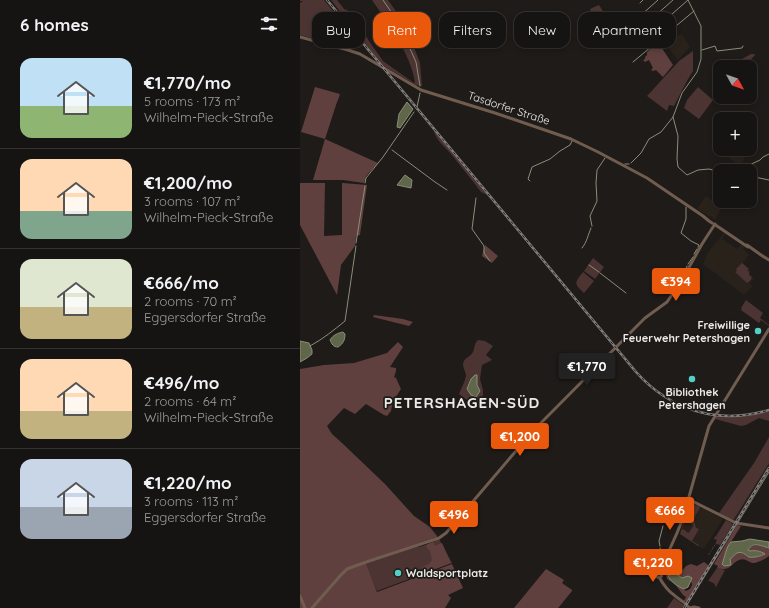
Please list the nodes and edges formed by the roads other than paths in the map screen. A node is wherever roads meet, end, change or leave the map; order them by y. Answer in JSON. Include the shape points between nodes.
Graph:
{"nodes":[{"id":1,"x":300,"y":37,"type":"edge"},
{"id":2,"x":714,"y":223,"type":"junction"},
{"id":3,"x":769,"y":260,"type":"edge"},
{"id":4,"x":769,"y":329,"type":"edge"},
{"id":5,"x":688,"y":500,"type":"junction"},
{"id":6,"x":769,"y":528,"type":"edge"},
{"id":7,"x":300,"y":596,"type":"edge"},
{"id":8,"x":305,"y":608,"type":"edge"},
{"id":9,"x":312,"y":608,"type":"edge"},
{"id":10,"x":690,"y":608,"type":"edge"},
{"id":11,"x":697,"y":608,"type":"edge"}],
"edges":[{"from":1,"to":2,"type":"street","name":"Tasdorfer Straße","via":[[360,54],[421,90],[495,112],[571,139],[648,178]]},
{"from":2,"to":3,"type":"street","name":"Tasdorfer Straße"},
{"from":2,"to":9,"type":"street","via":[[666,303],[645,318],[533,431],[446,533],[440,538],[344,571]]},
{"from":4,"to":5,"type":"street","via":[[709,426]]},
{"from":5,"to":6,"type":"street","via":[[736,523]]},
{"from":5,"to":10,"type":"street","via":[[660,575],[672,594]]},
{"from":7,"to":8,"type":"street"},
{"from":10,"to":11,"type":"street"}]}
